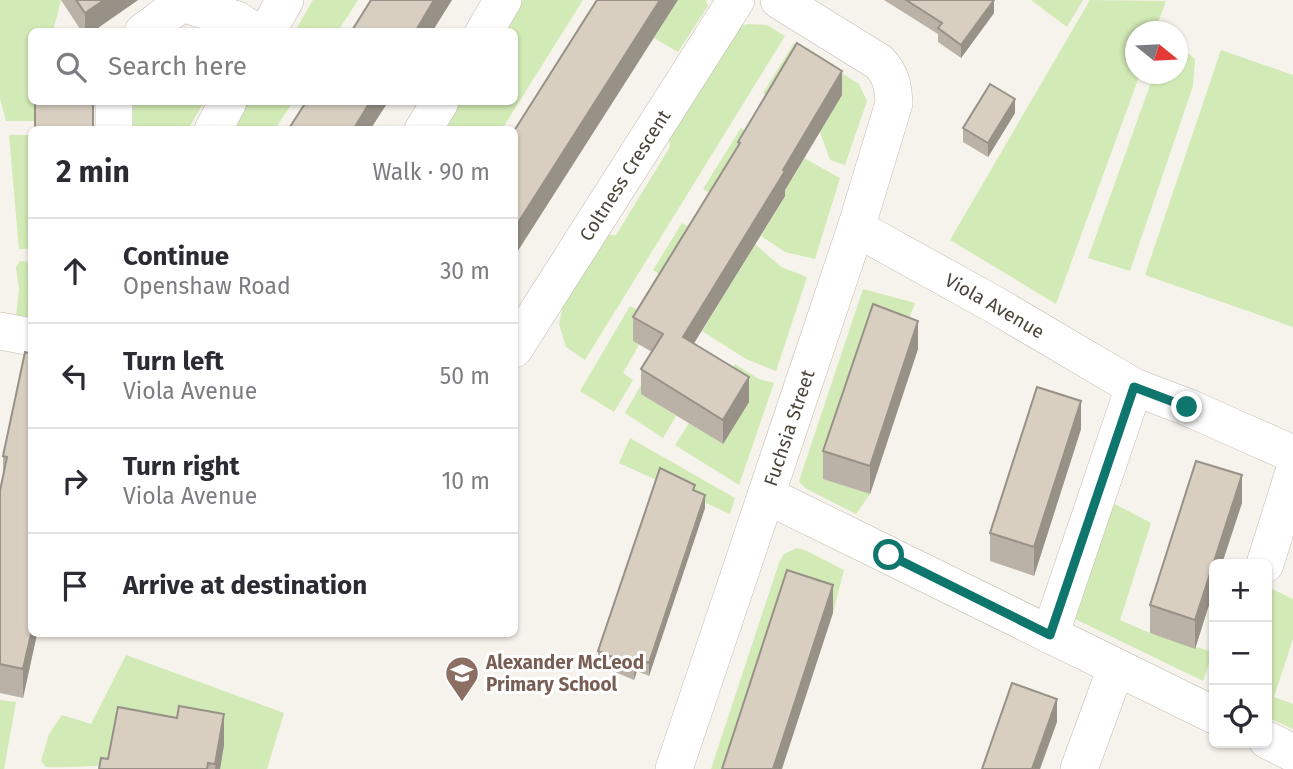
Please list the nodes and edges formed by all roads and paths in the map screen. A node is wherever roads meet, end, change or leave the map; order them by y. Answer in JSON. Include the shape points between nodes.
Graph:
{"nodes":[{"id":1,"x":285,"y":0,"type":"edge"},
{"id":2,"x":503,"y":0,"type":"edge"},
{"id":3,"x":736,"y":0,"type":"edge"},
{"id":4,"x":779,"y":0,"type":"edge"},
{"id":5,"x":148,"y":28,"type":"edge"},
{"id":6,"x":249,"y":28,"type":"edge"},
{"id":7,"x":269,"y":28,"type":"edge"},
{"id":8,"x":486,"y":28,"type":"edge"},
{"id":9,"x":114,"y":105,"type":"edge"},
{"id":10,"x":226,"y":105,"type":"edge"},
{"id":11,"x":438,"y":105,"type":"edge"},
{"id":12,"x":114,"y":126,"type":"edge"},
{"id":13,"x":215,"y":126,"type":"edge"},
{"id":14,"x":425,"y":126,"type":"edge"},
{"id":15,"x":856,"y":228,"type":"junction"},
{"id":16,"x":0,"y":331,"type":"edge"},
{"id":17,"x":28,"y":336,"type":"edge"},
{"id":18,"x":518,"y":343,"type":"edge"},
{"id":19,"x":1134,"y":387,"type":"junction"},
{"id":20,"x":1293,"y":454,"type":"edge"},
{"id":21,"x":1293,"y":475,"type":"edge"},
{"id":22,"x":766,"y":495,"type":"junction"},
{"id":23,"x":1267,"y":559,"type":"edge"},
{"id":24,"x":1050,"y":635,"type":"junction"},
{"id":25,"x":1116,"y":668,"type":"junction"},
{"id":26,"x":1209,"y":713,"type":"edge"},
{"id":27,"x":1272,"y":742,"type":"edge"},
{"id":28,"x":1293,"y":753,"type":"edge"},
{"id":29,"x":674,"y":769,"type":"edge"},
{"id":30,"x":1079,"y":769,"type":"edge"}],
"edges":[{"from":1,"to":7,"type":"street"},
{"from":2,"to":8,"type":"street"},
{"from":3,"to":18,"type":"street","name":"Coltness Crescent"},
{"from":4,"to":15,"type":"street","name":"Fuchsia Street","via":[[879,62],[893,84],[892,113]]},
{"from":5,"to":6,"type":"street","via":[[182,3]]},
{"from":9,"to":12,"type":"street"},
{"from":10,"to":13,"type":"street"},
{"from":11,"to":14,"type":"street"},
{"from":15,"to":19,"type":"street","name":"Viola Avenue"},
{"from":15,"to":22,"type":"street","name":"Fuchsia Street"},
{"from":16,"to":17,"type":"street"},
{"from":19,"to":20,"type":"street","name":"Viola Avenue"},
{"from":19,"to":24,"type":"street"},
{"from":21,"to":23,"type":"street"},
{"from":22,"to":24,"type":"street"},
{"from":22,"to":29,"type":"street","name":"Fuchsia Street"},
{"from":24,"to":25,"type":"street"},
{"from":25,"to":26,"type":"street"},
{"from":25,"to":30,"type":"street"},
{"from":27,"to":28,"type":"street"}]}
